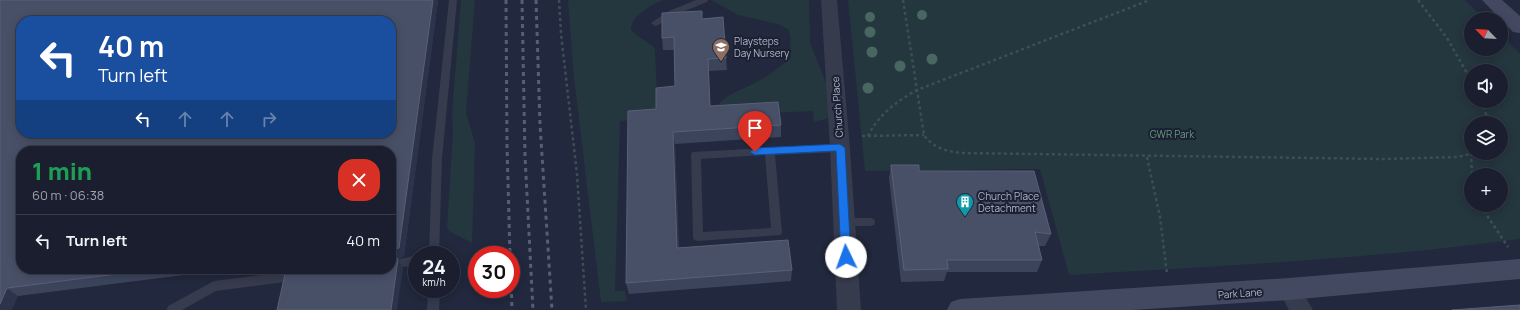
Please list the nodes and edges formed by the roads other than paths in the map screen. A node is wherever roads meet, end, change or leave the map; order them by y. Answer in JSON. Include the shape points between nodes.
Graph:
{"nodes":[{"id":1,"x":453,"y":0,"type":"edge"},
{"id":2,"x":704,"y":0,"type":"edge"},
{"id":3,"x":829,"y":0,"type":"edge"},
{"id":4,"x":1491,"y":0,"type":"edge"},
{"id":5,"x":655,"y":23,"type":"dead end"},
{"id":6,"x":1520,"y":27,"type":"edge"},
{"id":7,"x":840,"y":142,"type":"junction"},
{"id":8,"x":770,"y":151,"type":"junction"},
{"id":9,"x":844,"y":222,"type":"junction"},
{"id":10,"x":870,"y":222,"type":"dead end"},
{"id":11,"x":434,"y":246,"type":"edge"},
{"id":12,"x":1516,"y":260,"type":"edge"},
{"id":13,"x":408,"y":261,"type":"edge"},
{"id":14,"x":404,"y":262,"type":"dead end"},
{"id":15,"x":293,"y":276,"type":"edge"},
{"id":16,"x":1295,"y":300,"type":"edge"},
{"id":17,"x":172,"y":310,"type":"edge"},
{"id":18,"x":850,"y":310,"type":"edge"},
{"id":19,"x":960,"y":310,"type":"edge"}],
"edges":[{"from":1,"to":11,"type":"lane","via":[[436,170]]},
{"from":2,"to":5,"type":"lane"},
{"from":3,"to":7,"type":"street","name":"Church Place"},
{"from":4,"to":6,"type":"main road"},
{"from":7,"to":8,"type":"lane"},
{"from":7,"to":9,"type":"street","name":"Church Place"},
{"from":8,"to":8,"type":"lane","via":[[777,232],[698,237],[696,155]]},
{"from":9,"to":10,"type":"lane"},
{"from":9,"to":18,"type":"street","name":"Church Place"},
{"from":12,"to":16,"type":"main road","name":"Park Lane"},
{"from":13,"to":14,"type":"lane"},
{"from":15,"to":17,"type":"lane","via":[[214,286]]},
{"from":16,"to":19,"type":"main road","name":"Park Lane","via":[[1175,297]]}]}
